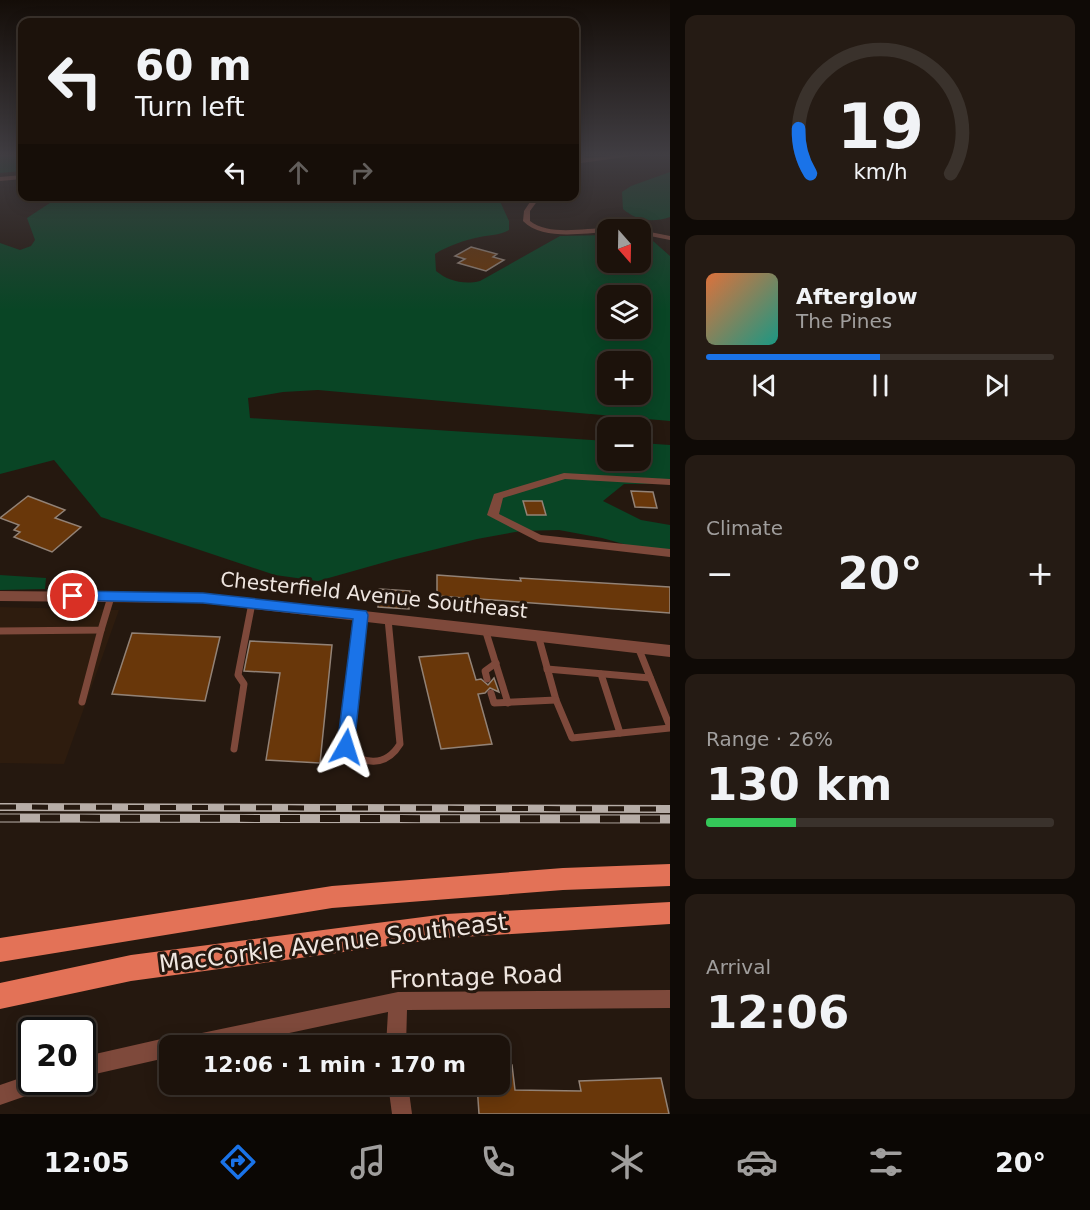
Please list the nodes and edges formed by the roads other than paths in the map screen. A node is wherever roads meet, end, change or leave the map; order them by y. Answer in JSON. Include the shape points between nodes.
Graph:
{"nodes":[{"id":1,"x":529,"y":206,"type":"edge"},
{"id":2,"x":597,"y":231,"type":"edge"},
{"id":3,"x":651,"y":234,"type":"edge"},
{"id":4,"x":670,"y":238,"type":"edge"},
{"id":5,"x":670,"y":482,"type":"edge"},
{"id":6,"x":670,"y":553,"type":"edge"},
{"id":7,"x":0,"y":596,"type":"edge"},
{"id":8,"x":111,"y":597,"type":"junction"},
{"id":9,"x":252,"y":603,"type":"junction"},
{"id":10,"x":361,"y":615,"type":"junction"},
{"id":11,"x":388,"y":618,"type":"junction"},
{"id":12,"x":485,"y":628,"type":"junction"},
{"id":13,"x":101,"y":630,"type":"junction"},
{"id":14,"x":0,"y":631,"type":"edge"},
{"id":15,"x":538,"y":635,"type":"junction"},
{"id":16,"x":638,"y":647,"type":"junction"},
{"id":17,"x":670,"y":651,"type":"edge"},
{"id":18,"x":496,"y":663,"type":"junction"},
{"id":19,"x":547,"y":669,"type":"junction"},
{"id":20,"x":601,"y":674,"type":"junction"},
{"id":21,"x":650,"y":678,"type":"junction"},
{"id":22,"x":487,"y":679,"type":"dead end"},
{"id":23,"x":491,"y":693,"type":"dead end"},
{"id":24,"x":556,"y":700,"type":"junction"},
{"id":25,"x":82,"y":702,"type":"dead end"},
{"id":26,"x":508,"y":703,"type":"junction"},
{"id":27,"x":670,"y":727,"type":"edge"},
{"id":28,"x":620,"y":733,"type":"junction"},
{"id":29,"x":234,"y":749,"type":"dead end"},
{"id":30,"x":670,"y":875,"type":"edge"},
{"id":31,"x":670,"y":913,"type":"edge"},
{"id":32,"x":0,"y":950,"type":"edge"},
{"id":33,"x":0,"y":996,"type":"edge"},
{"id":34,"x":670,"y":999,"type":"edge"},
{"id":35,"x":398,"y":1001,"type":"junction"},
{"id":36,"x":233,"y":1035,"type":"edge"},
{"id":37,"x":396,"y":1035,"type":"edge"},
{"id":38,"x":159,"y":1050,"type":"edge"},
{"id":39,"x":96,"y":1064,"type":"edge"},
{"id":40,"x":18,"y":1089,"type":"edge"},
{"id":41,"x":0,"y":1095,"type":"edge"},
{"id":42,"x":399,"y":1095,"type":"edge"},
{"id":43,"x":402,"y":1114,"type":"edge"}],
"edges":[{"from":1,"to":2,"type":"street","via":[[525,214],[532,227],[554,233]]},
{"from":3,"to":4,"type":"street"},
{"from":5,"to":6,"type":"street","via":[[564,476],[498,496],[493,515],[539,538]]},
{"from":7,"to":8,"type":"street","name":"Chesterfield Avenue Southeast"},
{"from":8,"to":9,"type":"street","name":"Chesterfield Avenue Southeast"},
{"from":8,"to":13,"type":"lane"},
{"from":9,"to":10,"type":"street","name":"Chesterfield Avenue Southeast"},
{"from":9,"to":29,"type":"lane","via":[[238,675],[244,684]]},
{"from":10,"to":11,"type":"street","name":"Chesterfield Avenue Southeast"},
{"from":10,"to":11,"type":"lane","via":[[346,747],[356,758],[370,762],[396,753],[400,744]]},
{"from":11,"to":12,"type":"street","name":"Chesterfield Avenue Southeast"},
{"from":12,"to":15,"type":"street","name":"Chesterfield Avenue Southeast"},
{"from":12,"to":18,"type":"lane"},
{"from":13,"to":14,"type":"lane"},
{"from":13,"to":25,"type":"lane"},
{"from":15,"to":16,"type":"street","name":"Chesterfield Avenue Southeast"},
{"from":15,"to":19,"type":"lane"},
{"from":16,"to":17,"type":"street","name":"Chesterfield Avenue Southeast"},
{"from":16,"to":21,"type":"lane"},
{"from":18,"to":22,"type":"lane","via":[[485,671]]},
{"from":18,"to":26,"type":"lane"},
{"from":19,"to":20,"type":"lane"},
{"from":19,"to":24,"type":"lane"},
{"from":20,"to":21,"type":"lane"},
{"from":20,"to":28,"type":"lane"},
{"from":21,"to":27,"type":"lane"},
{"from":23,"to":26,"type":"lane","via":[[494,703]]},
{"from":24,"to":26,"type":"lane"},
{"from":24,"to":28,"type":"lane","via":[[572,738]]},
{"from":27,"to":28,"type":"lane"},
{"from":30,"to":32,"type":"main road","name":"MacCorkle Avenue Southeast","via":[[332,897]]},
{"from":31,"to":33,"type":"main road","name":"MacCorkle Avenue Southeast","via":[[446,926],[131,968]]},
{"from":34,"to":35,"type":"street","name":"Frontage Road"},
{"from":35,"to":36,"type":"street","name":"Frontage Road"},
{"from":35,"to":37,"type":"street"},
{"from":38,"to":39,"type":"street"},
{"from":40,"to":41,"type":"street"},
{"from":42,"to":43,"type":"street"}]}
